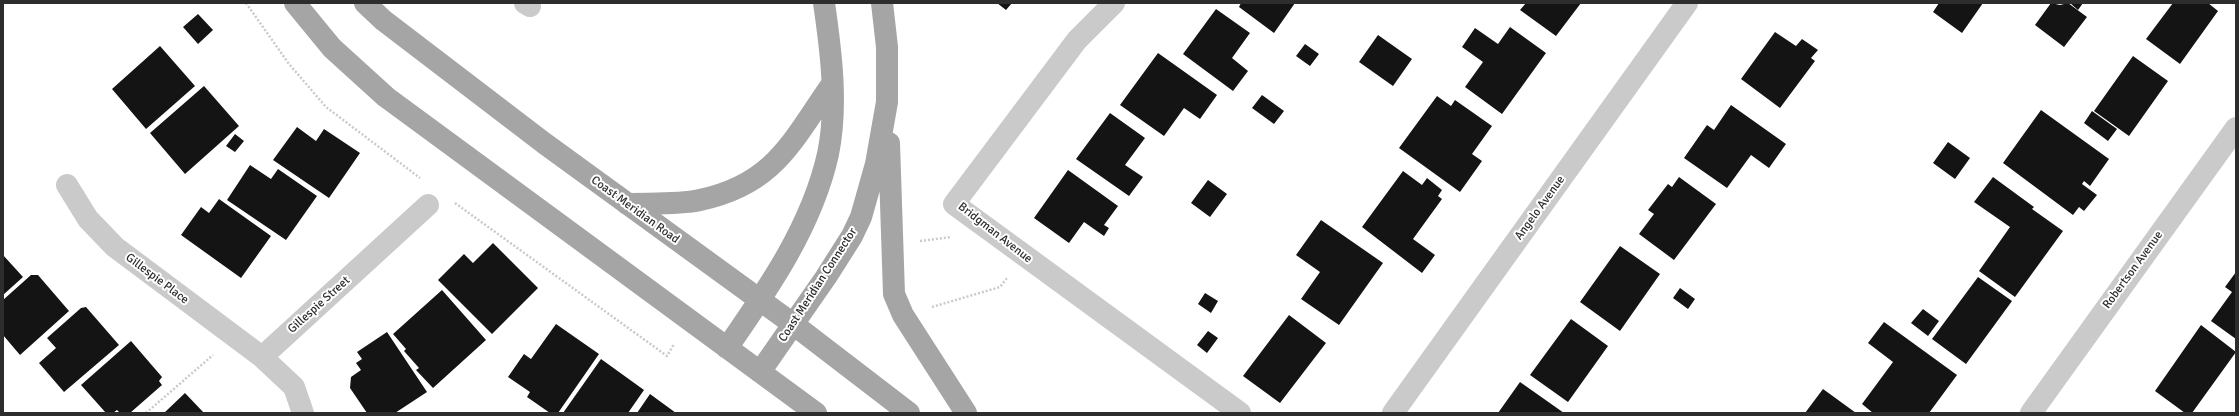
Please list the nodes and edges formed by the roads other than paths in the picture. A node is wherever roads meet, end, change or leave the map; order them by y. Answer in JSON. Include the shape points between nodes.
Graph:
{"nodes":[{"id":1,"x":295,"y":3,"type":"edge"},
{"id":2,"x":365,"y":3,"type":"edge"},
{"id":3,"x":824,"y":3,"type":"edge"},
{"id":4,"x":882,"y":3,"type":"edge"},
{"id":5,"x":1114,"y":3,"type":"edge"},
{"id":6,"x":1687,"y":3,"type":"edge"},
{"id":7,"x":832,"y":84,"type":"junction"},
{"id":8,"x":887,"y":102,"type":"junction"},
{"id":9,"x":2236,"y":128,"type":"edge"},
{"id":10,"x":67,"y":185,"type":"dead end"},
{"id":11,"x":627,"y":204,"type":"junction"},
{"id":12,"x":428,"y":206,"type":"dead end"},
{"id":13,"x":760,"y":300,"type":"junction"},
{"id":14,"x":793,"y":324,"type":"junction"},
{"id":15,"x":727,"y":348,"type":"junction"},
{"id":16,"x":262,"y":357,"type":"junction"},
{"id":17,"x":760,"y":372,"type":"junction"},
{"id":18,"x":303,"y":413,"type":"edge"},
{"id":19,"x":816,"y":413,"type":"edge"},
{"id":20,"x":909,"y":413,"type":"edge"},
{"id":21,"x":966,"y":413,"type":"edge"},
{"id":22,"x":1240,"y":413,"type":"edge"},
{"id":23,"x":1393,"y":413,"type":"edge"},
{"id":24,"x":2031,"y":413,"type":"edge"}],
"edges":[{"from":1,"to":15,"type":"main road","via":[[332,48],[386,97]]},
{"from":2,"to":11,"type":"main road","name":"Coast Meridian Road","via":[[382,20]]},
{"from":3,"to":7,"type":"main road"},
{"from":4,"to":8,"type":"main road","name":"Coast Meridian Connector","via":[[887,47]]},
{"from":5,"to":22,"type":"street","name":"Bridgman Avenue","via":[[1077,40],[954,204]]},
{"from":6,"to":23,"type":"street","name":"Angelo Avenue"},
{"from":7,"to":11,"type":"main road","via":[[783,154],[770,168],[745,185],[698,201]]},
{"from":7,"to":13,"type":"main road","via":[[830,134],[822,174],[794,242]]},
{"from":8,"to":14,"type":"main road","name":"Coast Meridian Connector","via":[[876,164],[861,217],[843,251]]},
{"from":8,"to":21,"type":"main road","via":[[894,294],[903,315]]},
{"from":9,"to":24,"type":"street","name":"Robertson Avenue"},
{"from":10,"to":16,"type":"street","name":"Gillespie Place","via":[[88,219],[115,247]]},
{"from":11,"to":13,"type":"main road","name":"Coast Meridian Road"},
{"from":12,"to":16,"type":"street","name":"Gillespie Street"},
{"from":13,"to":14,"type":"main road","name":"Coast Meridian Road"},
{"from":13,"to":15,"type":"main road"},
{"from":14,"to":17,"type":"main road","name":"Coast Meridian Connector"},
{"from":14,"to":20,"type":"main road","name":"Coast Meridian Road"},
{"from":15,"to":17,"type":"main road"},
{"from":16,"to":18,"type":"street","via":[[294,387]]},
{"from":17,"to":19,"type":"main road"}]}
